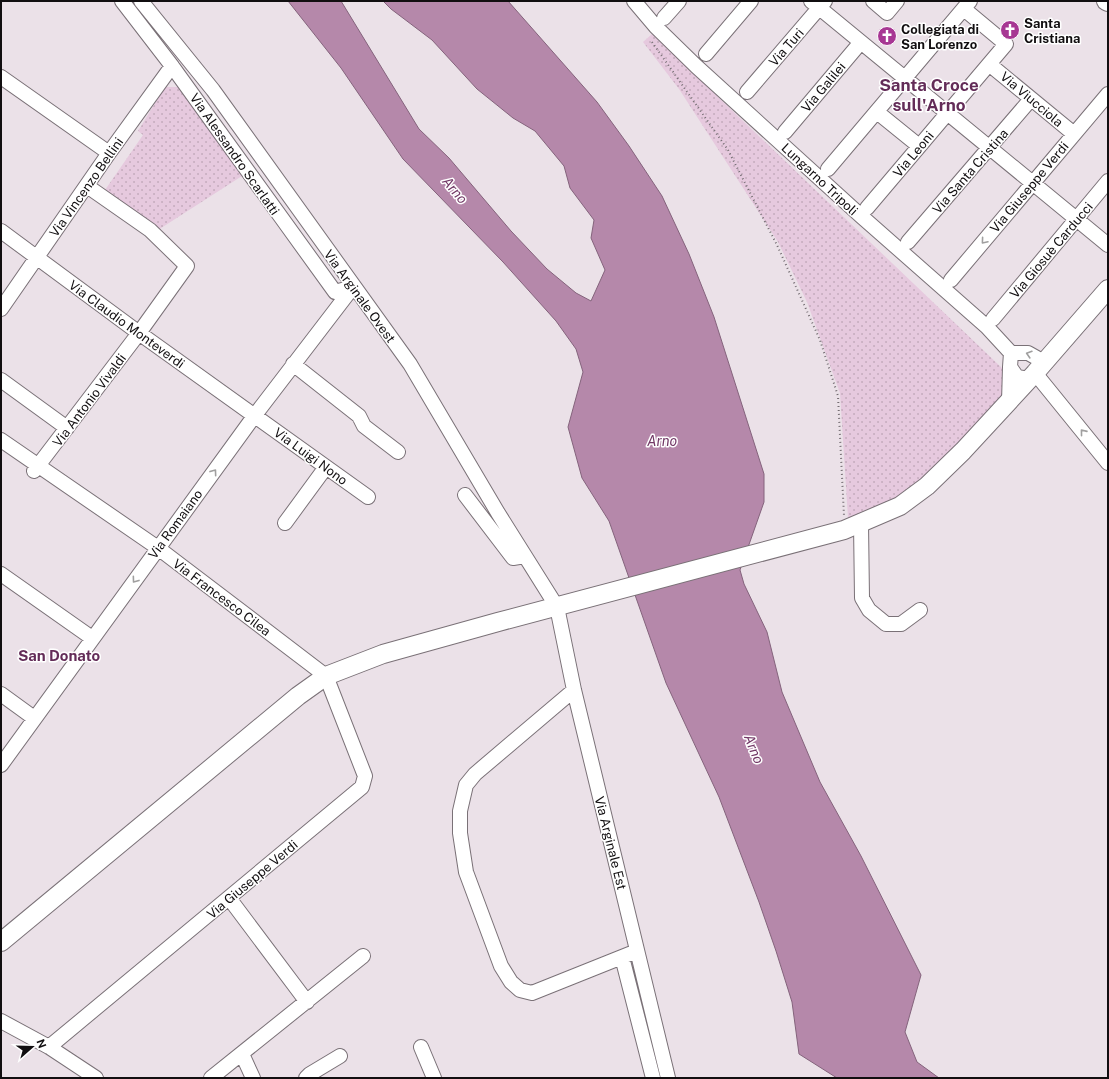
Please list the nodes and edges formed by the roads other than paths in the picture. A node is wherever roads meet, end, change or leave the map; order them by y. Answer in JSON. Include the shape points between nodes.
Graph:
{"nodes":[{"id":1,"x":122,"y":1,"type":"edge"},
{"id":2,"x":141,"y":1,"type":"edge"},
{"id":3,"x":634,"y":1,"type":"edge"},
{"id":4,"x":679,"y":1,"type":"edge"},
{"id":5,"x":751,"y":1,"type":"edge"},
{"id":6,"x":873,"y":1,"type":"edge"},
{"id":7,"x":897,"y":1,"type":"edge"},
{"id":8,"x":819,"y":3,"type":"edge"},
{"id":9,"x":967,"y":5,"type":"edge"},
{"id":10,"x":664,"y":18,"type":"dead end"},
{"id":11,"x":861,"y":42,"type":"junction"},
{"id":12,"x":706,"y":54,"type":"dead end"},
{"id":13,"x":989,"y":64,"type":"junction"},
{"id":14,"x":172,"y":66,"type":"junction"},
{"id":15,"x":1,"y":77,"type":"edge"},
{"id":16,"x":905,"y":78,"type":"junction"},
{"id":17,"x":748,"y":92,"type":"dead end"},
{"id":18,"x":1108,"y":94,"type":"edge"},
{"id":19,"x":1031,"y":99,"type":"junction"},
{"id":20,"x":877,"y":112,"type":"junction"},
{"id":21,"x":947,"y":114,"type":"junction"},
{"id":22,"x":785,"y":132,"type":"dead end"},
{"id":23,"x":1074,"y":134,"type":"junction"},
{"id":24,"x":920,"y":146,"type":"junction"},
{"id":25,"x":990,"y":149,"type":"junction"},
{"id":26,"x":109,"y":153,"type":"junction"},
{"id":27,"x":823,"y":174,"type":"junction"},
{"id":28,"x":1108,"y":180,"type":"edge"},
{"id":29,"x":1032,"y":184,"type":"junction"},
{"id":30,"x":87,"y":186,"type":"junction"},
{"id":31,"x":867,"y":208,"type":"dead end"},
{"id":32,"x":1077,"y":220,"type":"junction"},
{"id":33,"x":1,"y":231,"type":"edge"},
{"id":34,"x":908,"y":242,"type":"dead end"},
{"id":35,"x":1108,"y":245,"type":"edge"},
{"id":36,"x":37,"y":259,"type":"junction"},
{"id":37,"x":951,"y":280,"type":"dead end"},
{"id":38,"x":353,"y":287,"type":"junction"},
{"id":39,"x":1108,"y":289,"type":"edge"},
{"id":40,"x":1,"y":309,"type":"edge"},
{"id":41,"x":993,"y":319,"type":"dead end"},
{"id":42,"x":139,"y":333,"type":"junction"},
{"id":43,"x":1010,"y":360,"type":"junction"},
{"id":44,"x":293,"y":364,"type":"junction"},
{"id":45,"x":1036,"y":372,"type":"junction"},
{"id":46,"x":1,"y":380,"type":"edge"},
{"id":47,"x":1009,"y":402,"type":"junction"},
{"id":48,"x":255,"y":415,"type":"junction"},
{"id":49,"x":67,"y":428,"type":"junction"},
{"id":50,"x":1,"y":440,"type":"edge"},
{"id":51,"x":398,"y":452,"type":"dead end"},
{"id":52,"x":1108,"y":463,"type":"edge"},
{"id":53,"x":326,"y":467,"type":"junction"},
{"id":54,"x":36,"y":469,"type":"junction"},
{"id":55,"x":465,"y":495,"type":"dead end"},
{"id":56,"x":368,"y":497,"type":"dead end"},
{"id":57,"x":285,"y":523,"type":"dead end"},
{"id":58,"x":861,"y":524,"type":"junction"},
{"id":59,"x":158,"y":548,"type":"junction"},
{"id":60,"x":525,"y":556,"type":"junction"},
{"id":61,"x":1,"y":574,"type":"edge"},
{"id":62,"x":557,"y":607,"type":"junction"},
{"id":63,"x":920,"y":610,"type":"dead end"},
{"id":64,"x":92,"y":638,"type":"junction"},
{"id":65,"x":326,"y":676,"type":"junction"},
{"id":66,"x":574,"y":690,"type":"junction"},
{"id":67,"x":1,"y":694,"type":"edge"},
{"id":68,"x":34,"y":718,"type":"junction"},
{"id":69,"x":1,"y":765,"type":"edge"},
{"id":70,"x":229,"y":898,"type":"junction"},
{"id":71,"x":1,"y":942,"type":"edge"},
{"id":72,"x":637,"y":951,"type":"junction"},
{"id":73,"x":363,"y":956,"type":"dead end"},
{"id":74,"x":622,"y":957,"type":"junction"},
{"id":75,"x":307,"y":1002,"type":"junction"},
{"id":76,"x":1,"y":1021,"type":"edge"},
{"id":77,"x":49,"y":1047,"type":"junction"},
{"id":78,"x":421,"y":1047,"type":"dead end"},
{"id":79,"x":242,"y":1054,"type":"junction"},
{"id":80,"x":340,"y":1056,"type":"dead end"},
{"id":81,"x":96,"y":1078,"type":"edge"},
{"id":82,"x":211,"y":1078,"type":"edge"},
{"id":83,"x":253,"y":1078,"type":"edge"},
{"id":84,"x":306,"y":1078,"type":"edge"},
{"id":85,"x":434,"y":1078,"type":"edge"},
{"id":86,"x":652,"y":1078,"type":"edge"},
{"id":87,"x":668,"y":1078,"type":"edge"}],
"edges":[{"from":1,"to":14,"type":"street","name":"Via Alessandro Scarlatti"},
{"from":2,"to":38,"type":"street","name":"Via Arginale Ovest","via":[[217,97]]},
{"from":3,"to":27,"type":"street","name":"Lungarno Tripoli","via":[[656,27]]},
{"from":4,"to":10,"type":"street"},
{"from":5,"to":12,"type":"street"},
{"from":6,"to":7,"type":"street","via":[[887,13]]},
{"from":8,"to":11,"type":"street"},
{"from":8,"to":17,"type":"street","name":"Via Turi"},
{"from":9,"to":13,"type":"street","name":"Via Leoni","via":[[1006,44]]},
{"from":9,"to":16,"type":"street"},
{"from":11,"to":16,"type":"street"},
{"from":11,"to":22,"type":"street","name":"Via Galilei"},
{"from":13,"to":19,"type":"street","name":"Via Viucciola"},
{"from":13,"to":21,"type":"street","name":"Via Leoni"},
{"from":14,"to":26,"type":"street","name":"Via Vincenzo Bellini"},
{"from":14,"to":38,"type":"street","name":"Via Alessandro Scarlatti","via":[[335,292]]},
{"from":15,"to":26,"type":"street"},
{"from":16,"to":20,"type":"street"},
{"from":16,"to":21,"type":"street"},
{"from":18,"to":23,"type":"street","name":"Via Giuseppe Verdi"},
{"from":19,"to":23,"type":"street","name":"Via Viucciola"},
{"from":19,"to":25,"type":"street","name":"Via Santa Cristina"},
{"from":20,"to":24,"type":"street"},
{"from":20,"to":27,"type":"street"},
{"from":21,"to":24,"type":"street","name":"Via Leoni"},
{"from":21,"to":25,"type":"street"},
{"from":23,"to":29,"type":"street","name":"Via Giuseppe Verdi"},
{"from":24,"to":31,"type":"street","name":"Via Leoni"},
{"from":25,"to":29,"type":"street"},
{"from":25,"to":34,"type":"street","name":"Via Santa Cristina"},
{"from":26,"to":30,"type":"street","name":"Via Vincenzo Bellini"},
{"from":27,"to":43,"type":"street","name":"Lungarno Tripoli","via":[[987,327]]},
{"from":28,"to":32,"type":"street","name":"Via Giosuè Carducci"},
{"from":29,"to":32,"type":"street"},
{"from":29,"to":37,"type":"street","name":"Via Giuseppe Verdi","one_way":true},
{"from":30,"to":36,"type":"street","name":"Via Vincenzo Bellini"},
{"from":30,"to":42,"type":"street","name":"Via Antonio Vivaldi","via":[[150,230],[187,266]]},
{"from":32,"to":35,"type":"street"},
{"from":32,"to":41,"type":"street","name":"Via Giosuè Carducci"},
{"from":33,"to":36,"type":"street","name":"Via Claudio Monteverdi"},
{"from":36,"to":40,"type":"street","name":"Via Vincenzo Bellini"},
{"from":36,"to":42,"type":"street","name":"Via Claudio Monteverdi"},
{"from":38,"to":44,"type":"street","name":"Via Romaiano"},
{"from":38,"to":60,"type":"street","name":"Via Arginale Ovest","via":[[410,364]]},
{"from":39,"to":45,"type":"main road"},
{"from":42,"to":48,"type":"street","name":"Via Claudio Monteverdi"},
{"from":42,"to":49,"type":"street","name":"Via Antonio Vivaldi"},
{"from":43,"to":45,"type":"street","name":"Lungarno Tripoli","via":[[1017,376]]},
{"from":45,"to":43,"type":"street","one_way":true,"via":[[1028,353]]},
{"from":43,"to":47,"type":"street"},
{"from":44,"to":48,"type":"street","name":"Via Romaiano"},
{"from":44,"to":51,"type":"street","via":[[359,416],[364,426]]},
{"from":45,"to":47,"type":"main road"},
{"from":52,"to":45,"type":"street","one_way":true},
{"from":46,"to":49,"type":"street"},
{"from":47,"to":58,"type":"main road","via":[[953,461],[917,494],[900,506]]},
{"from":48,"to":53,"type":"street","name":"Via Luigi Nono"},
{"from":59,"to":48,"type":"street","name":"Via Romaiano","one_way":true},
{"from":49,"to":54,"type":"street","name":"Via Antonio Vivaldi"},
{"from":50,"to":54,"type":"street","name":"Via Francesco Cilea"},
{"from":53,"to":56,"type":"street","name":"Via Luigi Nono"},
{"from":53,"to":57,"type":"street"},
{"from":54,"to":59,"type":"street","name":"Via Francesco Cilea"},
{"from":55,"to":60,"type":"street","via":[[513,558]]},
{"from":58,"to":62,"type":"main road"},
{"from":58,"to":63,"type":"street","via":[[862,598],[869,610],[886,624],[901,624]]},
{"from":59,"to":64,"type":"street","name":"Via Romaiano","one_way":true},
{"from":59,"to":65,"type":"street","name":"Via Francesco Cilea"},
{"from":60,"to":62,"type":"street","name":"Via Arginale Ovest"},
{"from":61,"to":64,"type":"street"},
{"from":62,"to":65,"type":"main road","via":[[383,654]]},
{"from":62,"to":66,"type":"street","name":"Via Arginale Est"},
{"from":64,"to":68,"type":"street","name":"Via Romaiano"},
{"from":65,"to":70,"type":"street","name":"Via Giuseppe Verdi","via":[[365,776],[362,787]]},
{"from":65,"to":71,"type":"main road","via":[[298,696]]},
{"from":66,"to":72,"type":"street","name":"Via Arginale Est"},
{"from":66,"to":74,"type":"street","via":[[493,757],[466,785],[460,811],[460,833],[466,872],[501,966],[511,982],[520,990],[532,993]]},
{"from":67,"to":68,"type":"street"},
{"from":68,"to":69,"type":"street","name":"Via Romaiano"},
{"from":70,"to":75,"type":"street"},
{"from":70,"to":77,"type":"street","name":"Via Giuseppe Verdi"},
{"from":72,"to":74,"type":"street"},
{"from":72,"to":87,"type":"street","name":"Via Arginale Est"},
{"from":73,"to":75,"type":"street"},
{"from":74,"to":86,"type":"street"},
{"from":75,"to":79,"type":"street"},
{"from":76,"to":77,"type":"street"},
{"from":77,"to":81,"type":"street"},
{"from":78,"to":85,"type":"street"},
{"from":79,"to":82,"type":"street"},
{"from":79,"to":83,"type":"street"},
{"from":80,"to":84,"type":"street"}]}
